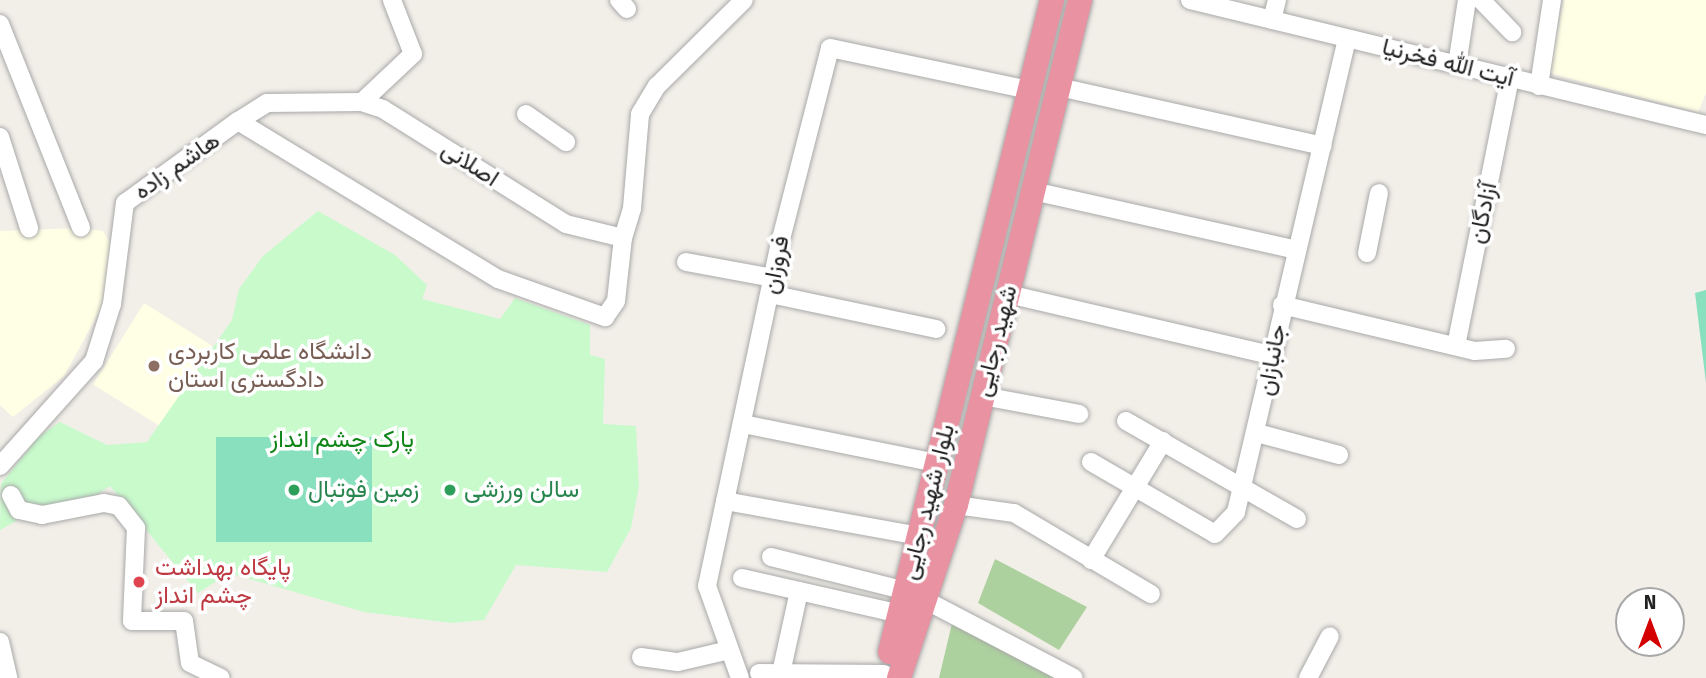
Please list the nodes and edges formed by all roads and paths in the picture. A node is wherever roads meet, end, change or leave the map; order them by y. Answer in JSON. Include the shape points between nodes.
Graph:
{"nodes":[{"id":1,"x":392,"y":0,"type":"edge"},
{"id":2,"x":744,"y":0,"type":"edge"},
{"id":3,"x":1052,"y":0,"type":"edge"},
{"id":4,"x":1080,"y":0,"type":"edge"},
{"id":5,"x":1190,"y":0,"type":"edge"},
{"id":6,"x":1277,"y":0,"type":"edge"},
{"id":7,"x":1467,"y":0,"type":"edge"},
{"id":8,"x":1481,"y":0,"type":"edge"},
{"id":9,"x":1552,"y":0,"type":"edge"},
{"id":10,"x":1272,"y":20,"type":"junction"},
{"id":11,"x":0,"y":24,"type":"edge"},
{"id":12,"x":1512,"y":32,"type":"dead end"},
{"id":13,"x":1347,"y":39,"type":"junction"},
{"id":14,"x":1457,"y":65,"type":"junction"},
{"id":15,"x":1510,"y":79,"type":"junction"},
{"id":16,"x":1539,"y":86,"type":"junction"},
{"id":17,"x":1059,"y":88,"type":"junction"},
{"id":18,"x":1029,"y":90,"type":"junction"},
{"id":19,"x":362,"y":102,"type":"junction"},
{"id":20,"x":526,"y":114,"type":"dead end"},
{"id":21,"x":238,"y":121,"type":"junction"},
{"id":22,"x":1706,"y":125,"type":"edge"},
{"id":23,"x":0,"y":137,"type":"edge"},
{"id":24,"x":566,"y":142,"type":"dead end"},
{"id":25,"x":1322,"y":146,"type":"junction"},
{"id":26,"x":1033,"y":191,"type":"junction"},
{"id":27,"x":1379,"y":193,"type":"dead end"},
{"id":28,"x":29,"y":228,"type":"dead end"},
{"id":29,"x":81,"y":228,"type":"dead end"},
{"id":30,"x":623,"y":238,"type":"junction"},
{"id":31,"x":1296,"y":250,"type":"junction"},
{"id":32,"x":1367,"y":253,"type":"dead end"},
{"id":33,"x":686,"y":262,"type":"dead end"},
{"id":34,"x":772,"y":286,"type":"junction"},
{"id":35,"x":1008,"y":294,"type":"junction"},
{"id":36,"x":1282,"y":305,"type":"junction"},
{"id":37,"x":936,"y":329,"type":"dead end"},
{"id":38,"x":1455,"y":346,"type":"junction"},
{"id":39,"x":1506,"y":349,"type":"dead end"},
{"id":40,"x":1274,"y":356,"type":"junction"},
{"id":41,"x":983,"y":396,"type":"junction"},
{"id":42,"x":1079,"y":414,"type":"dead end"},
{"id":43,"x":1126,"y":421,"type":"dead end"},
{"id":44,"x":743,"y":424,"type":"junction"},
{"id":45,"x":1257,"y":433,"type":"junction"},
{"id":46,"x":1163,"y":441,"type":"junction"},
{"id":47,"x":1339,"y":456,"type":"dead end"},
{"id":48,"x":1091,"y":462,"type":"dead end"},
{"id":49,"x":937,"y":463,"type":"junction"},
{"id":50,"x":0,"y":466,"type":"edge"},
{"id":51,"x":1136,"y":487,"type":"junction"},
{"id":52,"x":1245,"y":487,"type":"junction"},
{"id":53,"x":11,"y":495,"type":"dead end"},
{"id":54,"x":725,"y":501,"type":"junction"},
{"id":55,"x":956,"y":505,"type":"junction"},
{"id":56,"x":1297,"y":519,"type":"dead end"},
{"id":57,"x":919,"y":536,"type":"junction"},
{"id":58,"x":771,"y":557,"type":"dead end"},
{"id":59,"x":1091,"y":560,"type":"junction"},
{"id":60,"x":742,"y":578,"type":"dead end"},
{"id":61,"x":799,"y":591,"type":"junction"},
{"id":62,"x":1151,"y":594,"type":"dead end"},
{"id":63,"x":910,"y":601,"type":"junction"},
{"id":64,"x":1330,"y":636,"type":"dead end"},
{"id":65,"x":0,"y":642,"type":"edge"},
{"id":66,"x":729,"y":650,"type":"junction"},
{"id":67,"x":640,"y":657,"type":"dead end"},
{"id":68,"x":759,"y":673,"type":"dead end"},
{"id":69,"x":781,"y":673,"type":"junction"},
{"id":70,"x":891,"y":677,"type":"edge"},
{"id":71,"x":8,"y":678,"type":"edge"},
{"id":72,"x":221,"y":678,"type":"edge"},
{"id":73,"x":740,"y":678,"type":"edge"},
{"id":74,"x":1074,"y":678,"type":"edge"},
{"id":75,"x":1308,"y":678,"type":"edge"}],
"edges":[{"from":1,"to":19,"type":"street","via":[[413,54]]},
{"from":2,"to":30,"type":"street","via":[[657,86],[640,114],[632,208]]},
{"from":3,"to":18,"type":"highway","name":"بلوار شهید رجایی"},
{"from":4,"to":17,"type":"highway","name":"شهید رجایی"},
{"from":5,"to":10,"type":"street","name":"آیت الله فخرنیا"},
{"from":6,"to":10,"type":"street"},
{"from":7,"to":14,"type":"street"},
{"from":8,"to":12,"type":"street"},
{"from":9,"to":16,"type":"street"},
{"from":10,"to":13,"type":"street","name":"آیت الله فخرنیا"},
{"from":11,"to":29,"type":"street"},
{"from":13,"to":14,"type":"street","name":"آیت الله فخرنیا"},
{"from":13,"to":25,"type":"street","name":"جانبازان"},
{"from":14,"to":15,"type":"street","name":"آیت الله فخرنیا"},
{"from":15,"to":16,"type":"street","name":"آیت الله فخرنیا"},
{"from":15,"to":38,"type":"street","name":"آزادگان"},
{"from":16,"to":22,"type":"street","name":"آیت الله فخرنیا"},
{"from":17,"to":25,"type":"street"},
{"from":17,"to":26,"type":"highway","name":"شهید رجایی"},
{"from":18,"to":34,"type":"street","name":"فروزان","via":[[830,48]]},
{"from":18,"to":49,"type":"highway","name":"بلوار شهید رجایی"},
{"from":19,"to":21,"type":"street","via":[[268,103]]},
{"from":19,"to":30,"type":"street","name":"اصلانی","via":[[566,225]]},
{"from":20,"to":24,"type":"street"},
{"from":21,"to":30,"type":"street","name":"هاشم زاده","via":[[498,279],[606,317],[616,301]]},
{"from":21,"to":50,"type":"street","name":"هاشم زاده","via":[[125,203],[112,304],[94,361]]},
{"from":23,"to":28,"type":"street"},
{"from":25,"to":31,"type":"street","name":"جانبازان"},
{"from":26,"to":31,"type":"street"},
{"from":26,"to":35,"type":"highway","name":"شهید رجایی"},
{"from":27,"to":32,"type":"street"},
{"from":31,"to":36,"type":"street","name":"جانبازان"},
{"from":33,"to":34,"type":"street"},
{"from":34,"to":37,"type":"street"},
{"from":34,"to":44,"type":"street","name":"فروزان"},
{"from":35,"to":40,"type":"street"},
{"from":35,"to":41,"type":"highway","name":"شهید رجایی"},
{"from":36,"to":38,"type":"street"},
{"from":36,"to":40,"type":"street","name":"جانبازان"},
{"from":38,"to":39,"type":"street"},
{"from":40,"to":45,"type":"street","name":"جانبازان"},
{"from":41,"to":42,"type":"street"},
{"from":41,"to":55,"type":"highway","name":"شهید رجایی"},
{"from":43,"to":46,"type":"street"},
{"from":44,"to":49,"type":"street"},
{"from":44,"to":54,"type":"street","name":"فروزان"},
{"from":45,"to":47,"type":"street"},
{"from":45,"to":52,"type":"street","name":"جانبازان"},
{"from":46,"to":51,"type":"street"},
{"from":46,"to":52,"type":"street"},
{"from":48,"to":51,"type":"street","name":"جانبازان"},
{"from":49,"to":57,"type":"highway","name":"بلوار شهید رجایی"},
{"from":51,"to":52,"type":"street","name":"جانبازان","via":[[1215,534],[1236,512]]},
{"from":51,"to":59,"type":"street"},
{"from":52,"to":56,"type":"street"},
{"from":53,"to":72,"type":"street","via":[[19,510],[42,515],[104,503],[119,506],[136,528],[132,621],[184,621],[190,663]]},
{"from":54,"to":57,"type":"street"},
{"from":54,"to":66,"type":"street","name":"فروزان","via":[[706,599]]},
{"from":55,"to":59,"type":"street","via":[[1014,513]]},
{"from":55,"to":63,"type":"highway","name":"شهید رجایی"},
{"from":57,"to":63,"type":"highway","name":"بلوار شهید رجایی"},
{"from":58,"to":63,"type":"street"},
{"from":59,"to":62,"type":"street"},
{"from":60,"to":61,"type":"street"},
{"from":61,"to":63,"type":"street"},
{"from":61,"to":69,"type":"street"},
{"from":63,"to":70,"type":"highway","name":"شهید رجایی"},
{"from":63,"to":74,"type":"street"},
{"from":64,"to":75,"type":"street"},
{"from":65,"to":71,"type":"street"},
{"from":66,"to":67,"type":"street","via":[[678,662]]},
{"from":66,"to":73,"type":"street","name":"فروزان"},
{"from":68,"to":69,"type":"street"},
{"from":69,"to":70,"type":"street"}]}
